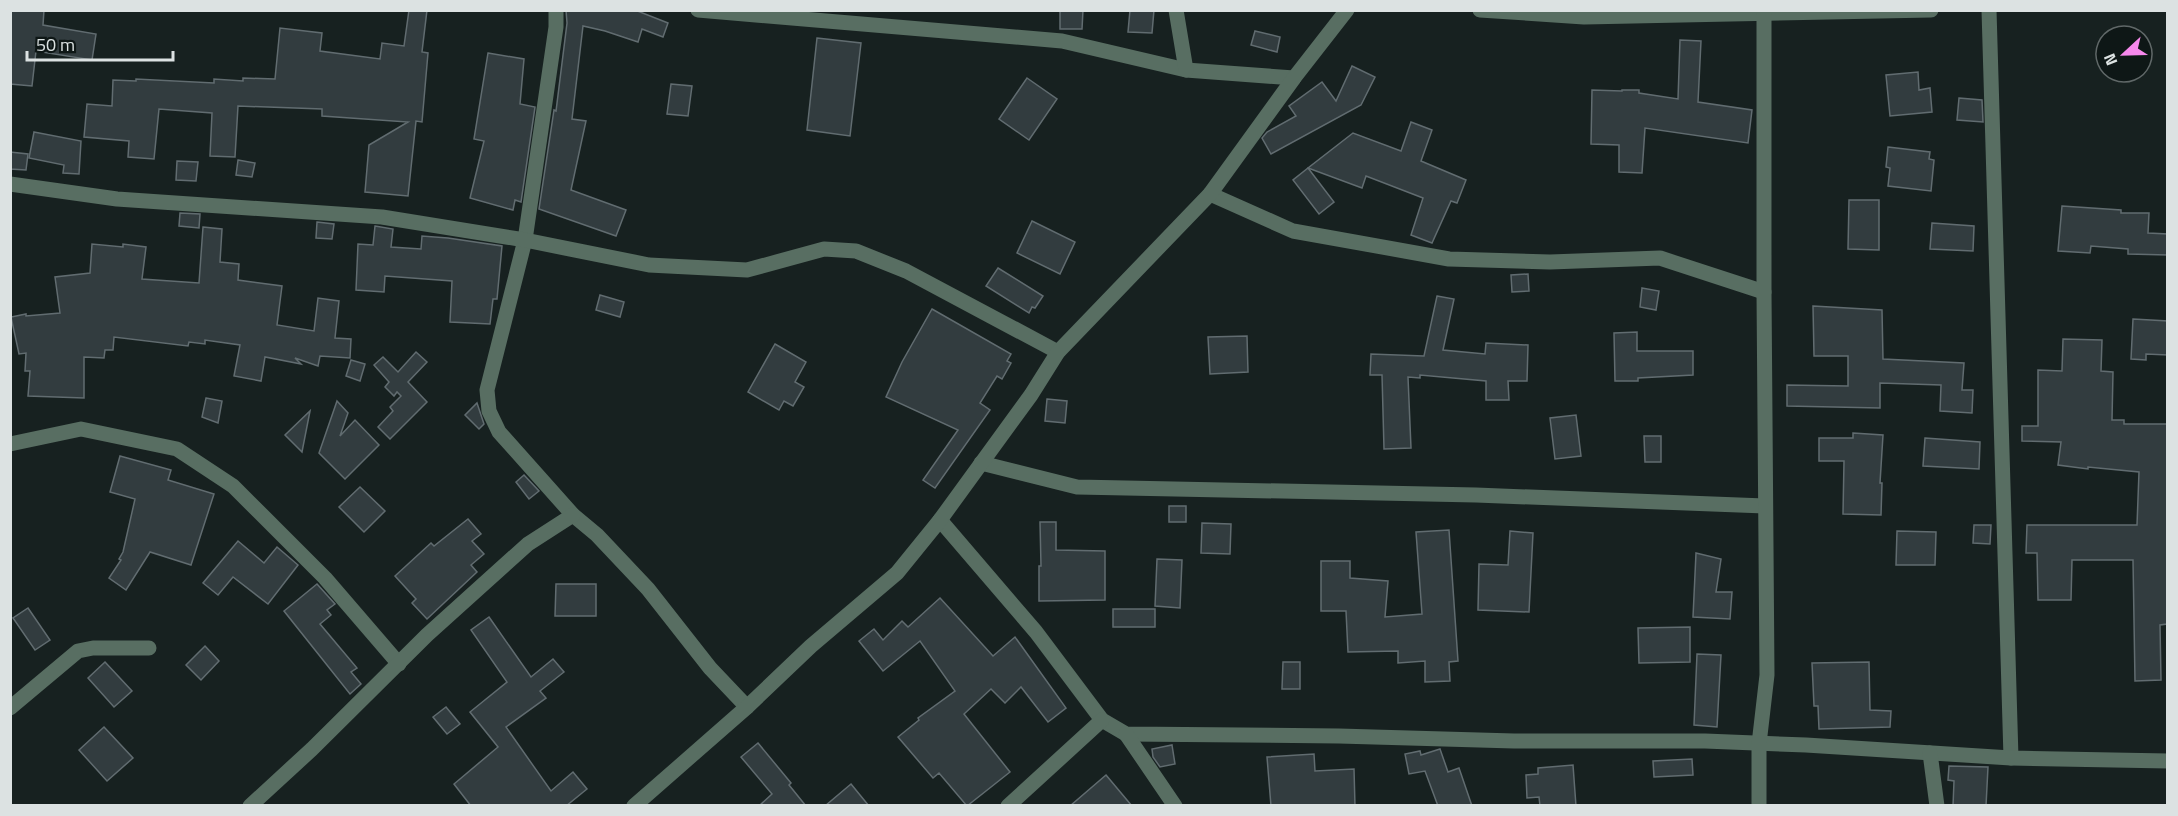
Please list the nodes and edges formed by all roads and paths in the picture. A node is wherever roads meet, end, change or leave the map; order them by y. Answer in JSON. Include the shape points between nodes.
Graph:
{"nodes":[{"id":1,"x":556,"y":10,"type":"edge"},
{"id":2,"x":698,"y":10,"type":"edge"},
{"id":3,"x":1176,"y":10,"type":"edge"},
{"id":4,"x":1347,"y":10,"type":"edge"},
{"id":5,"x":1480,"y":10,"type":"edge"},
{"id":6,"x":1931,"y":10,"type":"edge"},
{"id":7,"x":1989,"y":10,"type":"edge"},
{"id":8,"x":1764,"y":15,"type":"junction"},
{"id":9,"x":1186,"y":70,"type":"junction"},
{"id":10,"x":1294,"y":78,"type":"junction"},
{"id":11,"x":10,"y":184,"type":"edge"},
{"id":12,"x":1210,"y":194,"type":"junction"},
{"id":13,"x":525,"y":240,"type":"junction"},
{"id":14,"x":1764,"y":292,"type":"junction"},
{"id":15,"x":1058,"y":352,"type":"junction"},
{"id":16,"x":10,"y":444,"type":"edge"},
{"id":17,"x":981,"y":463,"type":"junction"},
{"id":18,"x":1765,"y":506,"type":"junction"},
{"id":19,"x":573,"y":515,"type":"junction"},
{"id":20,"x":940,"y":520,"type":"junction"},
{"id":21,"x":149,"y":648,"type":"dead end"},
{"id":22,"x":399,"y":664,"type":"junction"},
{"id":23,"x":747,"y":707,"type":"junction"},
{"id":24,"x":10,"y":708,"type":"edge"},
{"id":25,"x":1102,"y":720,"type":"junction"},
{"id":26,"x":1126,"y":735,"type":"junction"},
{"id":27,"x":1759,"y":744,"type":"junction"},
{"id":28,"x":1930,"y":753,"type":"junction"},
{"id":29,"x":2011,"y":758,"type":"junction"},
{"id":30,"x":2168,"y":761,"type":"edge"},
{"id":31,"x":250,"y":806,"type":"edge"},
{"id":32,"x":634,"y":806,"type":"edge"},
{"id":33,"x":1008,"y":806,"type":"edge"},
{"id":34,"x":1175,"y":806,"type":"edge"},
{"id":35,"x":1759,"y":806,"type":"edge"},
{"id":36,"x":1937,"y":806,"type":"edge"}],
"edges":[{"from":1,"to":13,"type":"street"},
{"from":2,"to":9,"type":"street","via":[[1062,41]]},
{"from":3,"to":9,"type":"street"},
{"from":4,"to":10,"type":"street"},
{"from":5,"to":8,"type":"street","via":[[1584,17]]},
{"from":6,"to":8,"type":"street"},
{"from":7,"to":29,"type":"street"},
{"from":8,"to":14,"type":"street"},
{"from":9,"to":10,"type":"street"},
{"from":10,"to":12,"type":"street"},
{"from":11,"to":13,"type":"street","via":[[117,199],[382,217]]},
{"from":12,"to":14,"type":"street","via":[[1293,231],[1449,259],[1550,262],[1660,258]]},
{"from":12,"to":15,"type":"street"},
{"from":13,"to":15,"type":"street","via":[[649,265],[747,270],[824,249],[856,251],[906,271]]},
{"from":13,"to":19,"type":"street","via":[[487,390],[489,411],[499,432]]},
{"from":14,"to":18,"type":"street"},
{"from":15,"to":17,"type":"street"},
{"from":16,"to":22,"type":"street","via":[[81,429],[177,449],[232,486],[325,578]]},
{"from":17,"to":18,"type":"street","via":[[1077,487],[1476,495]]},
{"from":17,"to":20,"type":"street"},
{"from":18,"to":27,"type":"street","via":[[1767,675]]},
{"from":19,"to":22,"type":"street","via":[[528,544]]},
{"from":19,"to":23,"type":"street","via":[[648,589],[710,668]]},
{"from":20,"to":23,"type":"street","via":[[897,573]]},
{"from":20,"to":25,"type":"street","via":[[1036,633]]},
{"from":21,"to":24,"type":"street","via":[[78,651]]},
{"from":22,"to":31,"type":"street"},
{"from":23,"to":32,"type":"street"},
{"from":25,"to":26,"type":"street"},
{"from":25,"to":33,"type":"street"},
{"from":26,"to":27,"type":"street"},
{"from":26,"to":34,"type":"street"},
{"from":27,"to":28,"type":"street"},
{"from":27,"to":35,"type":"street"},
{"from":28,"to":29,"type":"street"},
{"from":28,"to":36,"type":"street"},
{"from":29,"to":30,"type":"street"}]}
